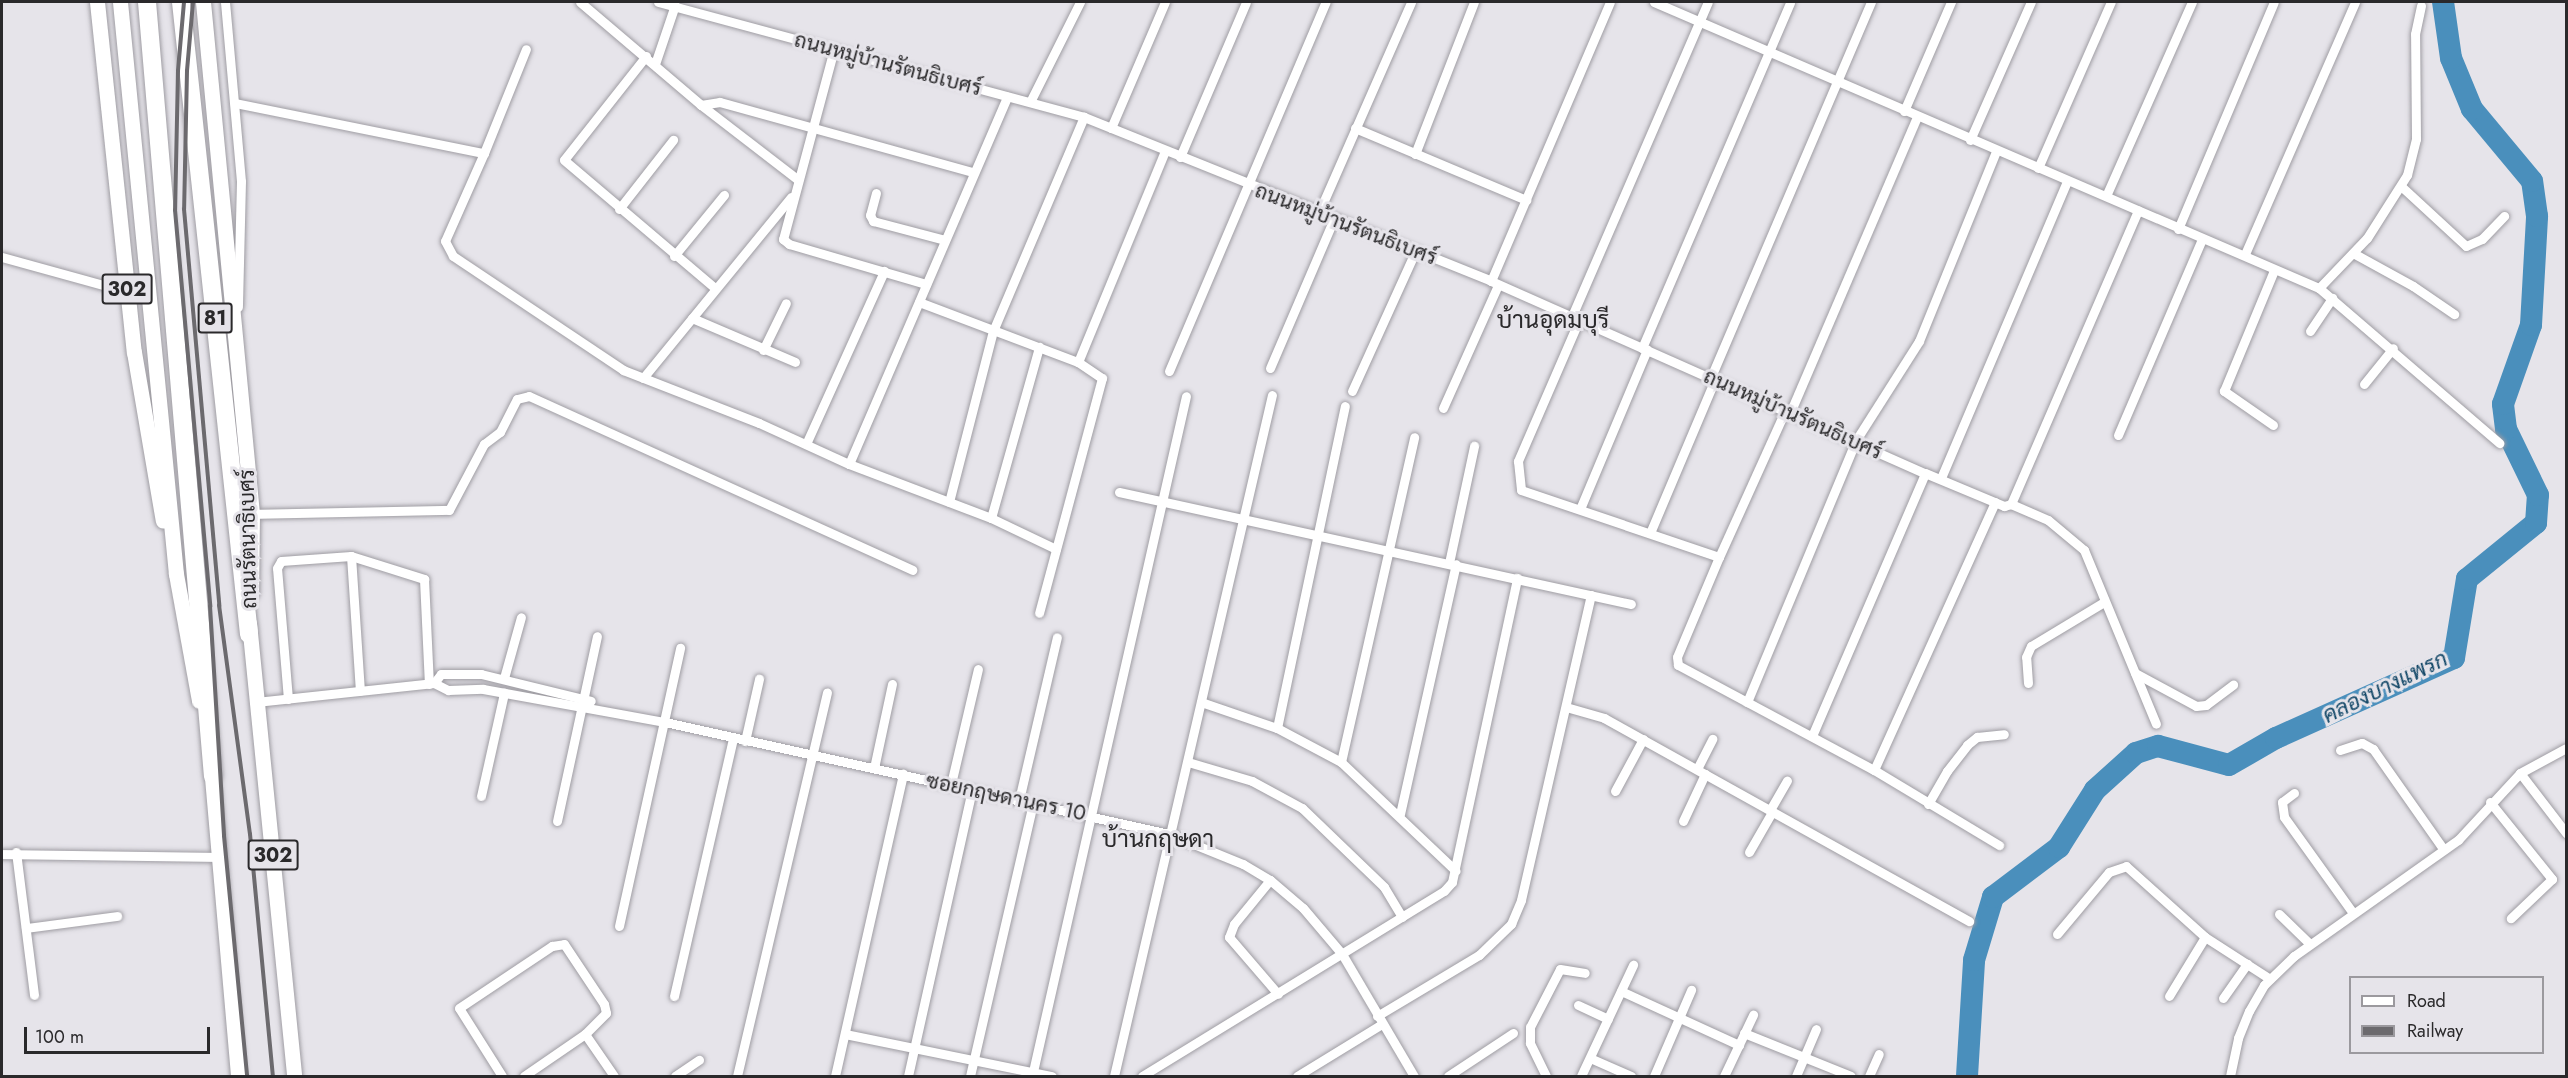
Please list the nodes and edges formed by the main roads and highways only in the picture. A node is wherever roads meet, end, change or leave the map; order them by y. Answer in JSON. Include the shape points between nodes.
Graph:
{"nodes":[{"id":1,"x":97,"y":2,"type":"edge"},
{"id":2,"x":120,"y":2,"type":"edge"},
{"id":3,"x":147,"y":2,"type":"edge"},
{"id":4,"x":181,"y":2,"type":"edge"},
{"id":5,"x":203,"y":2,"type":"edge"},
{"id":6,"x":176,"y":574,"type":"junction"},
{"id":7,"x":249,"y":634,"type":"junction"},
{"id":8,"x":213,"y":776,"type":"junction"},
{"id":9,"x":238,"y":1077,"type":"edge"},
{"id":10,"x":294,"y":1077,"type":"edge"}],
"edges":[{"from":1,"to":6,"type":"main road","number":"302","via":[[145,430]]},
{"from":2,"to":6,"type":"main road"},
{"from":3,"to":8,"type":"highway","number":"81"},
{"from":4,"to":7,"type":"highway","number":"81"},
{"from":5,"to":7,"type":"main road","name":"ถนนรัตนาธิเบศร์","number":"302","via":[[252,514]]},
{"from":6,"to":8,"type":"main road","number":"302"},
{"from":7,"to":10,"type":"main road","name":"ถนนรัตนาธิเบศร์","number":"302"},
{"from":8,"to":9,"type":"main road","number":"302"}]}
